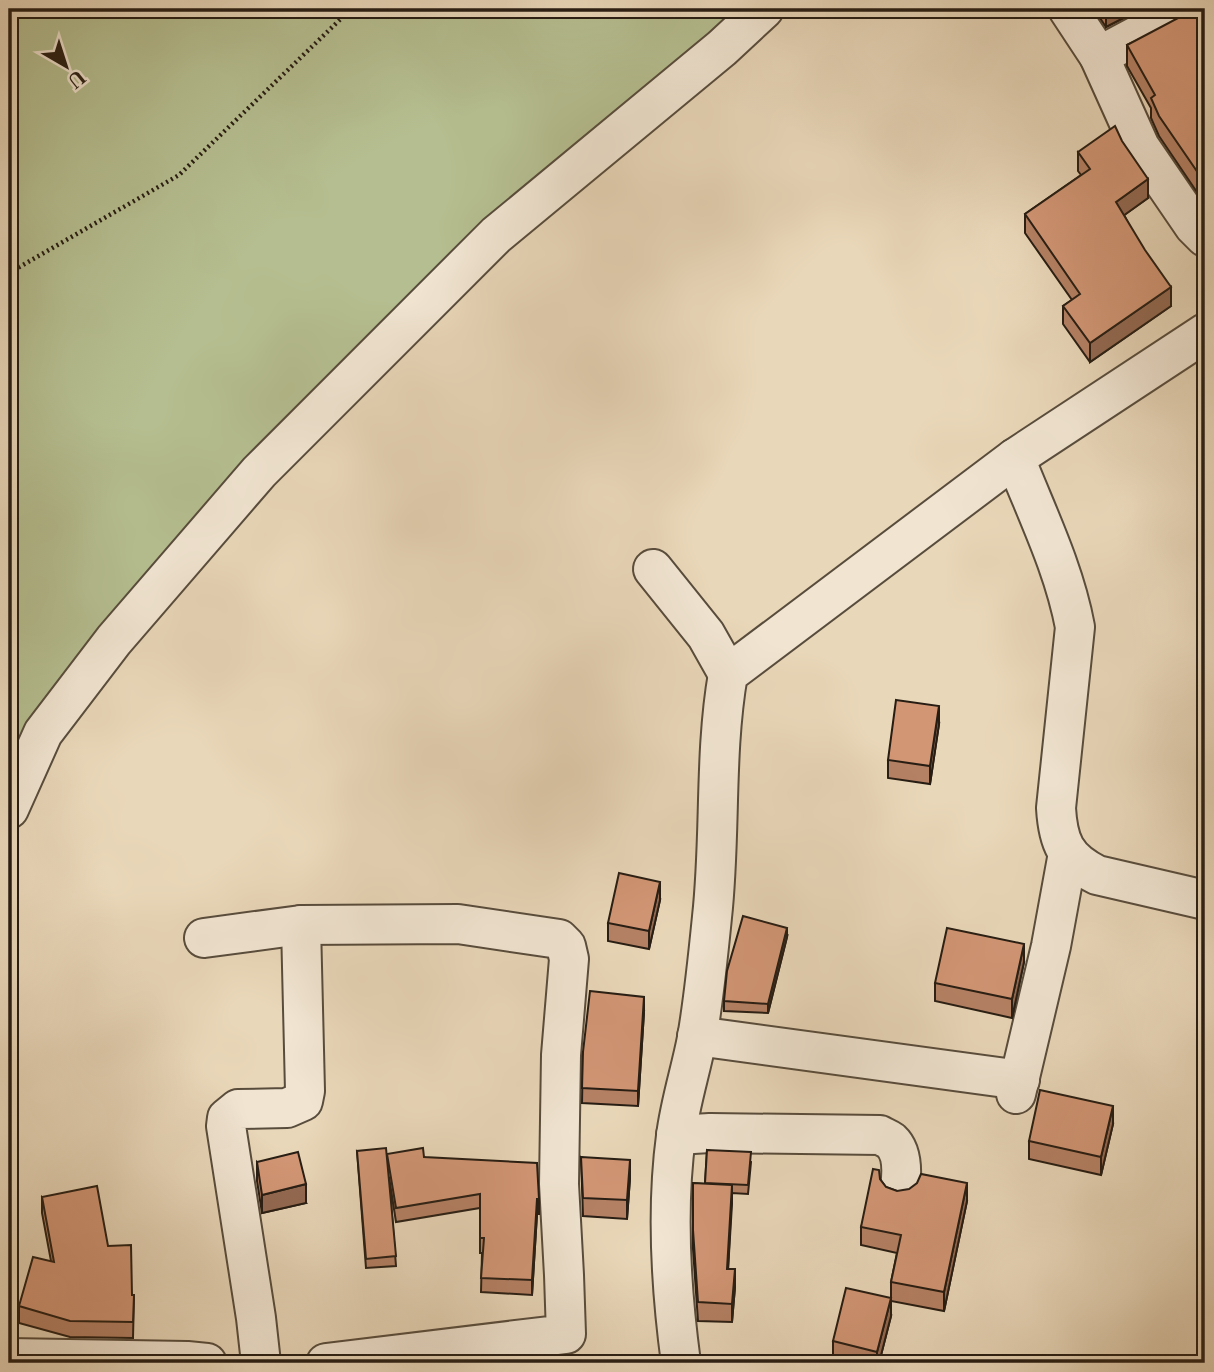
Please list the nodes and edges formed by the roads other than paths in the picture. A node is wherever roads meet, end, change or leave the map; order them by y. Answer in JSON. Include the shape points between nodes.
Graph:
{"nodes":[{"id":1,"x":764,"y":9,"type":"edge"},
{"id":2,"x":1068,"y":9,"type":"edge"},
{"id":3,"x":1187,"y":9,"type":"edge"},
{"id":4,"x":1099,"y":56,"type":"junction"},
{"id":5,"x":1203,"y":233,"type":"edge"},
{"id":6,"x":1205,"y":333,"type":"edge"},
{"id":7,"x":1015,"y":458,"type":"junction"},
{"id":8,"x":653,"y":569,"type":"dead end"},
{"id":9,"x":728,"y":674,"type":"junction"},
{"id":10,"x":9,"y":808,"type":"edge"},
{"id":11,"x":1068,"y":853,"type":"junction"},
{"id":12,"x":1205,"y":900,"type":"edge"},
{"id":13,"x":301,"y":925,"type":"junction"},
{"id":14,"x":204,"y":938,"type":"dead end"},
{"id":15,"x":697,"y":1036,"type":"junction"},
{"id":16,"x":676,"y":1135,"type":"junction"},
{"id":17,"x":900,"y":1188,"type":"edge"},
{"id":18,"x":9,"y":1358,"type":"edge"},
{"id":19,"x":207,"y":1363,"type":"edge"},
{"id":20,"x":261,"y":1363,"type":"edge"},
{"id":21,"x":326,"y":1363,"type":"edge"},
{"id":22,"x":681,"y":1363,"type":"edge"}],
"edges":[{"from":1,"to":10,"type":"street","via":[[496,235],[259,472],[114,640],[43,733]]},
{"from":2,"to":4,"type":"street"},
{"from":3,"to":4,"type":"street"},
{"from":4,"to":5,"type":"street","via":[[1140,147]]},
{"from":6,"to":7,"type":"street"},
{"from":7,"to":9,"type":"street"},
{"from":7,"to":11,"type":"street","via":[[1063,576],[1075,627],[1056,808],[1057,830]]},
{"from":8,"to":9,"type":"street","via":[[706,635]]},
{"from":9,"to":15,"type":"street","via":[[716,885]]},
{"from":11,"to":12,"type":"street","via":[[1097,875]]},
{"from":11,"to":15,"type":"street","via":[[1018,1087]]},
{"from":13,"to":14,"type":"street"},
{"from":13,"to":20,"type":"street","via":[[303,1101],[287,1108],[238,1109],[226,1118]]},
{"from":13,"to":21,"type":"street","via":[[458,924],[559,939],[569,959],[561,1055],[559,1184],[566,1334]]},
{"from":15,"to":16,"type":"street"},
{"from":16,"to":17,"type":"street","via":[[880,1135],[892,1142],[899,1155]]},
{"from":16,"to":22,"type":"street","via":[[671,1202]]},
{"from":18,"to":19,"type":"street"}]}
